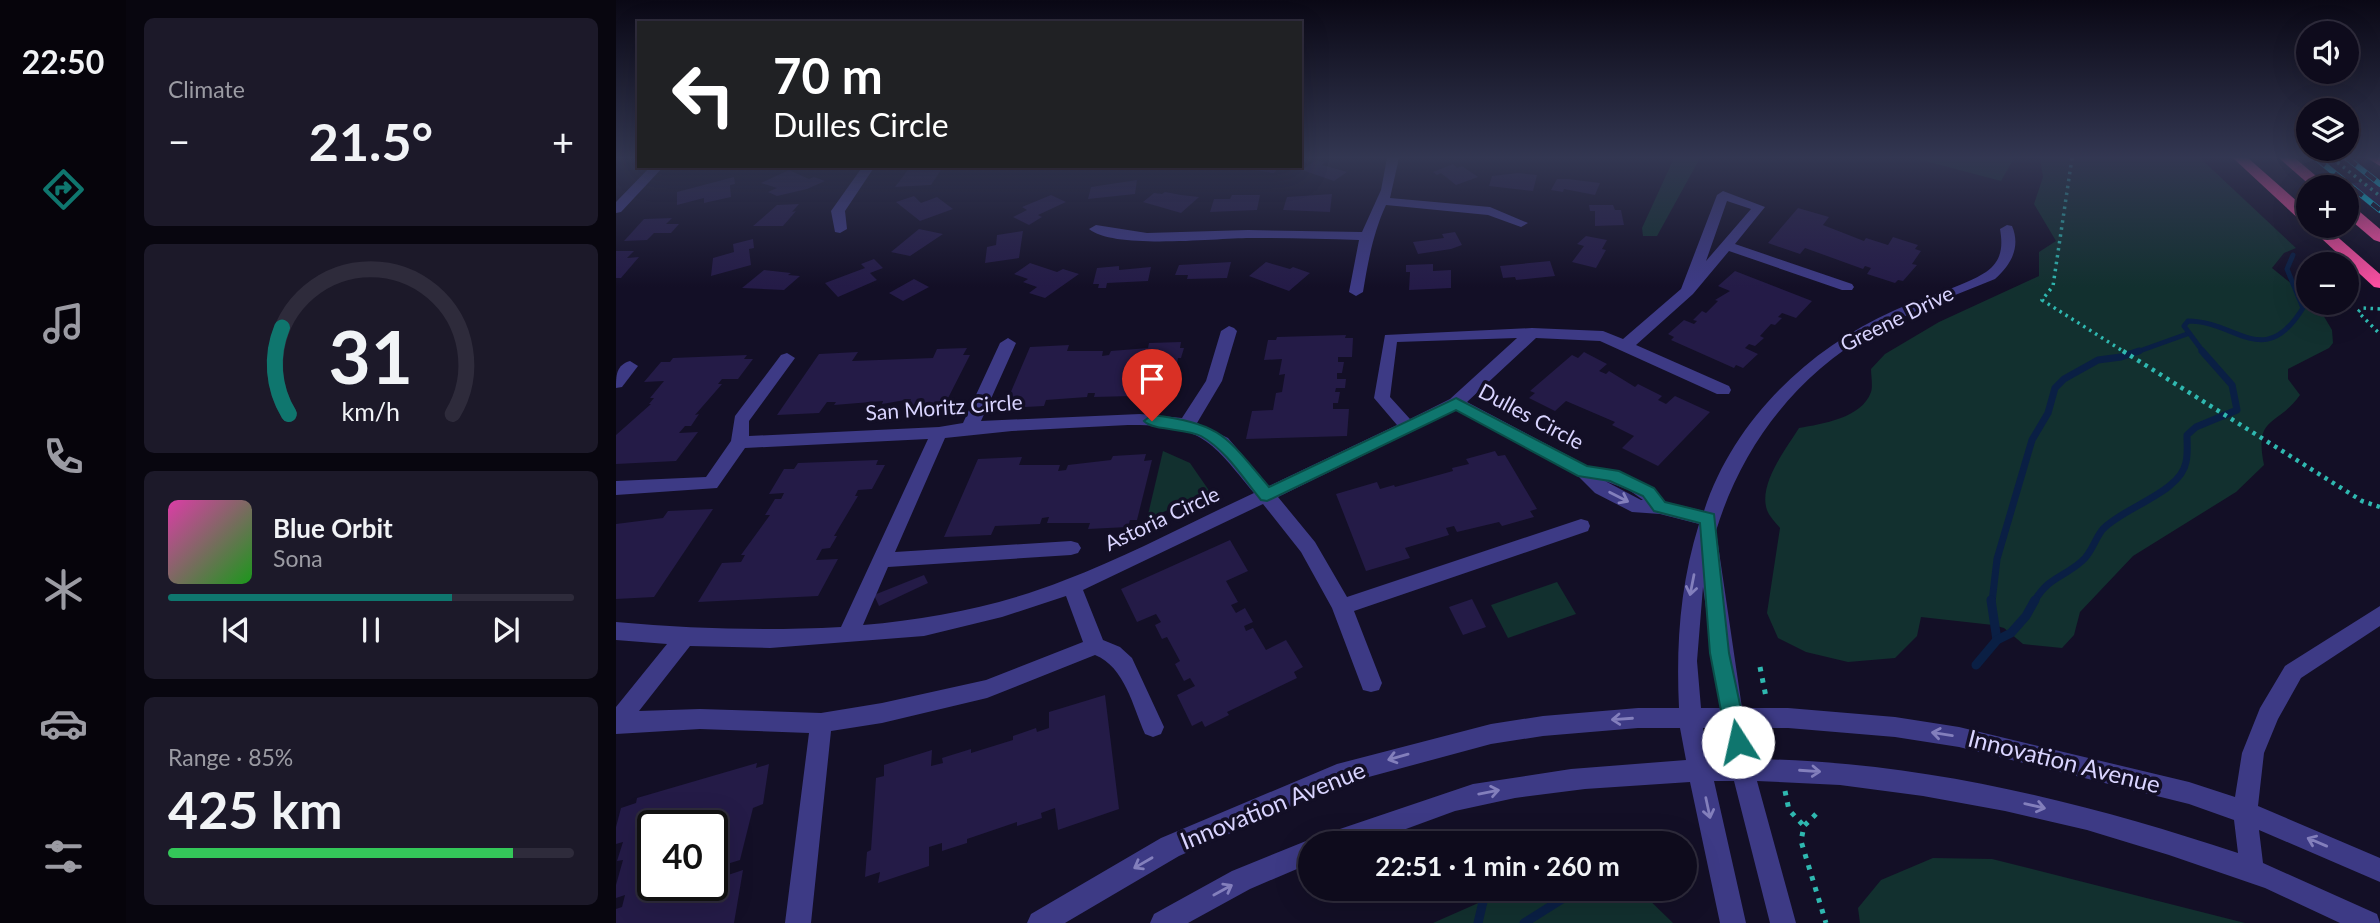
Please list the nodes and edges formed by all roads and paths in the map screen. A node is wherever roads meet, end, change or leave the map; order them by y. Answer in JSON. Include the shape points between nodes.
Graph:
{"nodes":[{"id":1,"x":845,"y":201,"type":"edge"},
{"id":2,"x":1382,"y":201,"type":"joint"},
{"id":3,"x":1721,"y":201,"type":"edge"},
{"id":4,"x":1741,"y":201,"type":"edge"},
{"id":5,"x":2066,"y":201,"type":"edge"},
{"id":6,"x":2359,"y":219,"type":"edge"},
{"id":7,"x":1521,"y":223,"type":"dead end"},
{"id":8,"x":840,"y":229,"type":"dead end"},
{"id":9,"x":1096,"y":229,"type":"dead end"},
{"id":10,"x":2007,"y":229,"type":"dead end"},
{"id":11,"x":1367,"y":236,"type":"junction"},
{"id":12,"x":2380,"y":237,"type":"edge"},
{"id":13,"x":2329,"y":238,"type":"edge"},
{"id":14,"x":2348,"y":238,"type":"edge"},
{"id":15,"x":1726,"y":245,"type":"junction"},
{"id":16,"x":2380,"y":266,"type":"edge"},
{"id":17,"x":2380,"y":283,"type":"edge"},
{"id":18,"x":1847,"y":288,"type":"dead end"},
{"id":19,"x":1688,"y":291,"type":"junction"},
{"id":20,"x":1356,"y":292,"type":"dead end"},
{"id":21,"x":2380,"y":309,"type":"edge"},
{"id":22,"x":1229,"y":331,"type":"dead end"},
{"id":23,"x":1532,"y":333,"type":"junction"},
{"id":24,"x":2380,"y":334,"type":"edge"},
{"id":25,"x":1008,"y":343,"type":"dead end"},
{"id":26,"x":1625,"y":346,"type":"junction"},
{"id":27,"x":787,"y":358,"type":"dead end"},
{"id":28,"x":630,"y":366,"type":"dead end"},
{"id":29,"x":616,"y":383,"type":"edge"},
{"id":30,"x":1723,"y":390,"type":"dead end"},
{"id":31,"x":1456,"y":403,"type":"junction"},
{"id":32,"x":1186,"y":425,"type":"junction"},
{"id":33,"x":970,"y":427,"type":"junction"},
{"id":34,"x":1409,"y":428,"type":"junction"},
{"id":35,"x":939,"y":433,"type":"junction"},
{"id":36,"x":740,"y":442,"type":"junction"},
{"id":37,"x":616,"y":488,"type":"edge"},
{"id":38,"x":1267,"y":495,"type":"junction"},
{"id":39,"x":2380,"y":507,"type":"edge"},
{"id":40,"x":1708,"y":519,"type":"junction"},
{"id":41,"x":1581,"y":526,"type":"dead end"},
{"id":42,"x":1072,"y":548,"type":"dead end"},
{"id":43,"x":882,"y":559,"type":"junction"},
{"id":44,"x":1072,"y":586,"type":"junction"},
{"id":45,"x":1342,"y":607,"type":"junction"},
{"id":46,"x":2380,"y":614,"type":"edge"},
{"id":47,"x":616,"y":632,"type":"edge"},
{"id":48,"x":848,"y":635,"type":"junction"},
{"id":49,"x":685,"y":637,"type":"junction"},
{"id":50,"x":1095,"y":646,"type":"junction"},
{"id":51,"x":1371,"y":683,"type":"dead end"},
{"id":52,"x":1733,"y":716,"type":"junction"},
{"id":53,"x":1690,"y":718,"type":"junction"},
{"id":54,"x":617,"y":723,"type":"edge"},
{"id":55,"x":821,"y":723,"type":"junction"},
{"id":56,"x":1153,"y":727,"type":"dead end"},
{"id":57,"x":1742,"y":768,"type":"junction"},
{"id":58,"x":1700,"y":769,"type":"junction"},
{"id":59,"x":1788,"y":810,"type":"dead end"},
{"id":60,"x":2245,"y":812,"type":"junction"},
{"id":61,"x":1816,"y":814,"type":"dead end"},
{"id":62,"x":1804,"y":826,"type":"junction"},
{"id":63,"x":1368,"y":831,"type":"edge"},
{"id":64,"x":1298,"y":856,"type":"edge"},
{"id":65,"x":2380,"y":870,"type":"edge"},
{"id":66,"x":2252,"y":871,"type":"junction"},
{"id":67,"x":798,"y":923,"type":"edge"},
{"id":68,"x":1040,"y":923,"type":"edge"},
{"id":69,"x":1163,"y":923,"type":"edge"},
{"id":70,"x":1733,"y":923,"type":"edge"},
{"id":71,"x":1783,"y":923,"type":"edge"},
{"id":72,"x":1826,"y":923,"type":"edge"},
{"id":73,"x":2368,"y":923,"type":"edge"}],
"edges":[{"from":1,"to":8,"type":"street","via":[[838,211]]},
{"from":2,"to":7,"type":"street","via":[[1481,209]]},
{"from":2,"to":11,"type":"street"},
{"from":3,"to":19,"type":"street"},
{"from":4,"to":15,"type":"street","via":[[1759,207]]},
{"from":5,"to":39,"type":"path","via":[[2053,286],[2042,300],[2362,501]]},
{"from":6,"to":12,"type":"highway"},
{"from":9,"to":11,"type":"street","via":[[1134,237]]},
{"from":10,"to":40,"type":"street","name":"Greene Drive","via":[[2009,255],[1990,276],[1852,337],[1784,393],[1737,457]]},
{"from":11,"to":20,"type":"street"},
{"from":13,"to":17,"type":"highway"},
{"from":14,"to":16,"type":"highway"},
{"from":15,"to":18,"type":"street"},
{"from":15,"to":19,"type":"street"},
{"from":19,"to":26,"type":"street"},
{"from":21,"to":24,"type":"path","via":[[2358,312]]},
{"from":22,"to":32,"type":"street","via":[[1216,381]]},
{"from":23,"to":26,"type":"street","via":[[1602,336]]},
{"from":23,"to":31,"type":"street","name":"Astoria Circle"},
{"from":23,"to":34,"type":"street","via":[[1390,338],[1382,398]]},
{"from":25,"to":33,"type":"street"},
{"from":26,"to":30,"type":"street"},
{"from":27,"to":36,"type":"street","via":[[741,420]]},
{"from":28,"to":29,"type":"street"},
{"from":31,"to":34,"type":"street","name":"Astoria Circle"},
{"from":31,"to":40,"type":"street","name":"Dulles Circle","via":[[1584,472],[1601,488],[1638,507],[1660,507]]},
{"from":32,"to":33,"type":"street","name":"San Moritz Circle","via":[[1135,420]]},
{"from":32,"to":38,"type":"street","name":"San Moritz Circle","via":[[1222,442]]},
{"from":33,"to":35,"type":"street","name":"San Moritz Circle"},
{"from":34,"to":38,"type":"street","name":"Astoria Circle"},
{"from":35,"to":36,"type":"street","name":"San Moritz Circle"},
{"from":35,"to":43,"type":"street"},
{"from":36,"to":37,"type":"street","via":[[711,483]]},
{"from":38,"to":44,"type":"street","name":"Astoria Circle"},
{"from":38,"to":45,"type":"street","name":"San Moritz Circle","via":[[1308,547]]},
{"from":40,"to":52,"type":"street","via":[[1720,653]]},
{"from":40,"to":53,"type":"street","name":"Greene Drive","one_way":true,"via":[[1687,617]]},
{"from":41,"to":45,"type":"street"},
{"from":42,"to":43,"type":"street"},
{"from":43,"to":48,"type":"street"},
{"from":44,"to":48,"type":"street","name":"Astoria Circle","via":[[924,628]]},
{"from":44,"to":50,"type":"street"},
{"from":45,"to":51,"type":"street","name":"San Moritz Circle"},
{"from":46,"to":60,"type":"street","via":[[2292,672],[2253,753]]},
{"from":47,"to":49,"type":"street","name":"Astoria Circle"},
{"from":48,"to":49,"type":"street","name":"Astoria Circle"},
{"from":49,"to":54,"type":"street"},
{"from":50,"to":55,"type":"street","via":[[987,689]]},
{"from":50,"to":56,"type":"street","via":[[1125,664]]},
{"from":52,"to":53,"type":"street","name":"Innovation Avenue"},
{"from":52,"to":57,"type":"street"},
{"from":60,"to":52,"type":"street","name":"Innovation Avenue","one_way":true,"via":[[2189,793],[1959,737],[1843,721]]},
{"from":53,"to":58,"type":"street"},
{"from":53,"to":68,"type":"street","name":"Innovation Avenue","one_way":true,"via":[[1543,726],[1443,745],[1337,775],[1170,848]]},
{"from":54,"to":55,"type":"street","via":[[700,719]]},
{"from":55,"to":67,"type":"street"},
{"from":57,"to":58,"type":"street"},
{"from":57,"to":66,"type":"street","one_way":true,"via":[[1807,770],[1970,791],[2069,814]]},
{"from":57,"to":71,"type":"street"},
{"from":63,"to":58,"type":"street","one_way":true,"via":[[1428,807],[1476,795],[1636,772]]},
{"from":58,"to":70,"type":"street","one_way":true},
{"from":59,"to":62,"type":"path"},
{"from":65,"to":60,"type":"street","name":"Innovation Avenue","one_way":true},
{"from":60,"to":66,"type":"street"},
{"from":61,"to":62,"type":"path"},
{"from":62,"to":72,"type":"path","via":[[1801,841]]},
{"from":69,"to":64,"type":"street","one_way":true,"via":[[1241,880]]},
{"from":66,"to":73,"type":"street"}]}
